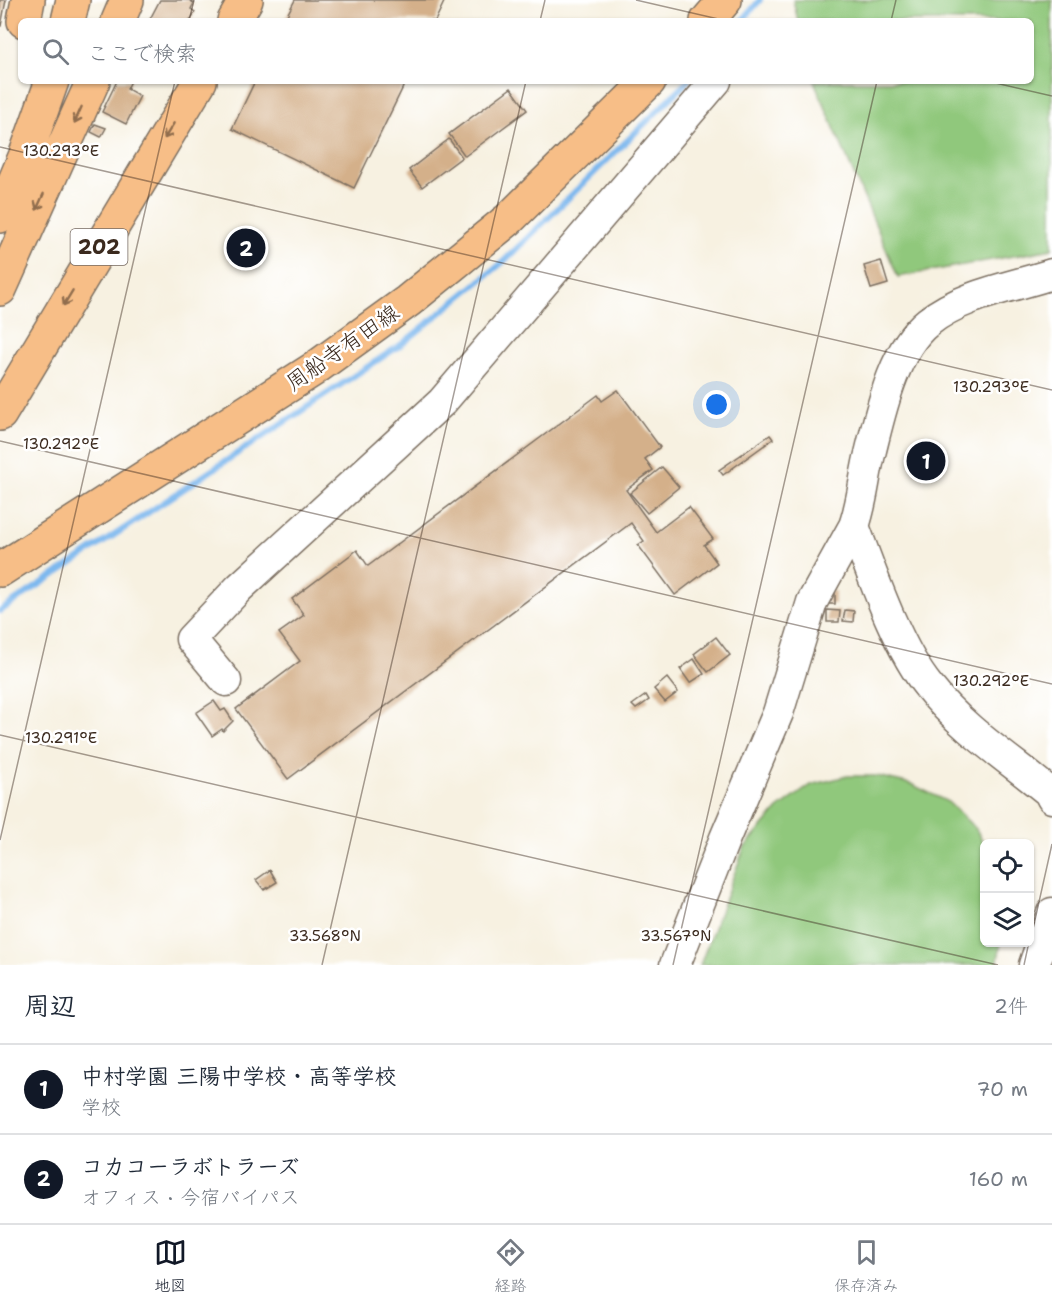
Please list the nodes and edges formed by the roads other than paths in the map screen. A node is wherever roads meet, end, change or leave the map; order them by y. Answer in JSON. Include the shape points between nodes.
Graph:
{"nodes":[{"id":1,"x":28,"y":0,"type":"edge"},
{"id":2,"x":38,"y":0,"type":"edge"},
{"id":3,"x":73,"y":0,"type":"edge"},
{"id":4,"x":127,"y":0,"type":"edge"},
{"id":5,"x":246,"y":0,"type":"edge"},
{"id":6,"x":725,"y":0,"type":"edge"},
{"id":7,"x":25,"y":18,"type":"edge"},
{"id":8,"x":39,"y":18,"type":"edge"},
{"id":9,"x":69,"y":18,"type":"edge"},
{"id":10,"x":119,"y":18,"type":"edge"},
{"id":11,"x":236,"y":18,"type":"edge"},
{"id":12,"x":710,"y":18,"type":"edge"},
{"id":13,"x":37,"y":84,"type":"edge"},
{"id":14,"x":51,"y":84,"type":"edge"},
{"id":15,"x":92,"y":84,"type":"edge"},
{"id":16,"x":198,"y":84,"type":"edge"},
{"id":17,"x":647,"y":84,"type":"edge"},
{"id":18,"x":713,"y":84,"type":"edge"},
{"id":19,"x":25,"y":157,"type":"junction"},
{"id":20,"x":0,"y":216,"type":"edge"},
{"id":21,"x":1052,"y":274,"type":"edge"},
{"id":22,"x":0,"y":289,"type":"edge"},
{"id":23,"x":0,"y":414,"type":"edge"},
{"id":24,"x":854,"y":526,"type":"junction"},
{"id":25,"x":0,"y":570,"type":"edge"},
{"id":26,"x":226,"y":681,"type":"dead end"},
{"id":27,"x":1052,"y":798,"type":"edge"},
{"id":28,"x":1052,"y":913,"type":"edge"},
{"id":29,"x":675,"y":965,"type":"edge"},
{"id":30,"x":1034,"y":965,"type":"edge"}],
"edges":[{"from":1,"to":7,"type":"main road"},
{"from":2,"to":8,"type":"main road"},
{"from":3,"to":9,"type":"main road"},
{"from":4,"to":10,"type":"main road"},
{"from":5,"to":11,"type":"main road"},
{"from":6,"to":12,"type":"main road"},
{"from":13,"to":19,"type":"main road"},
{"from":14,"to":19,"type":"main road"},
{"from":15,"to":22,"type":"main road","one_way":true},
{"from":16,"to":23,"type":"main road","number":"202","one_way":true},
{"from":17,"to":25,"type":"main road","name":"周船寺有田線","via":[[509,219],[408,301],[314,369]]},
{"from":18,"to":26,"type":"lane","via":[[442,402],[239,588],[191,639]]},
{"from":19,"to":20,"type":"main road"},
{"from":21,"to":24,"type":"lane","via":[[966,301],[928,322],[903,354],[882,405]]},
{"from":24,"to":27,"type":"lane","via":[[876,585],[928,686],[954,714]]},
{"from":24,"to":29,"type":"lane","via":[[812,602],[778,713]]},
{"from":28,"to":30,"type":"lane"}]}
